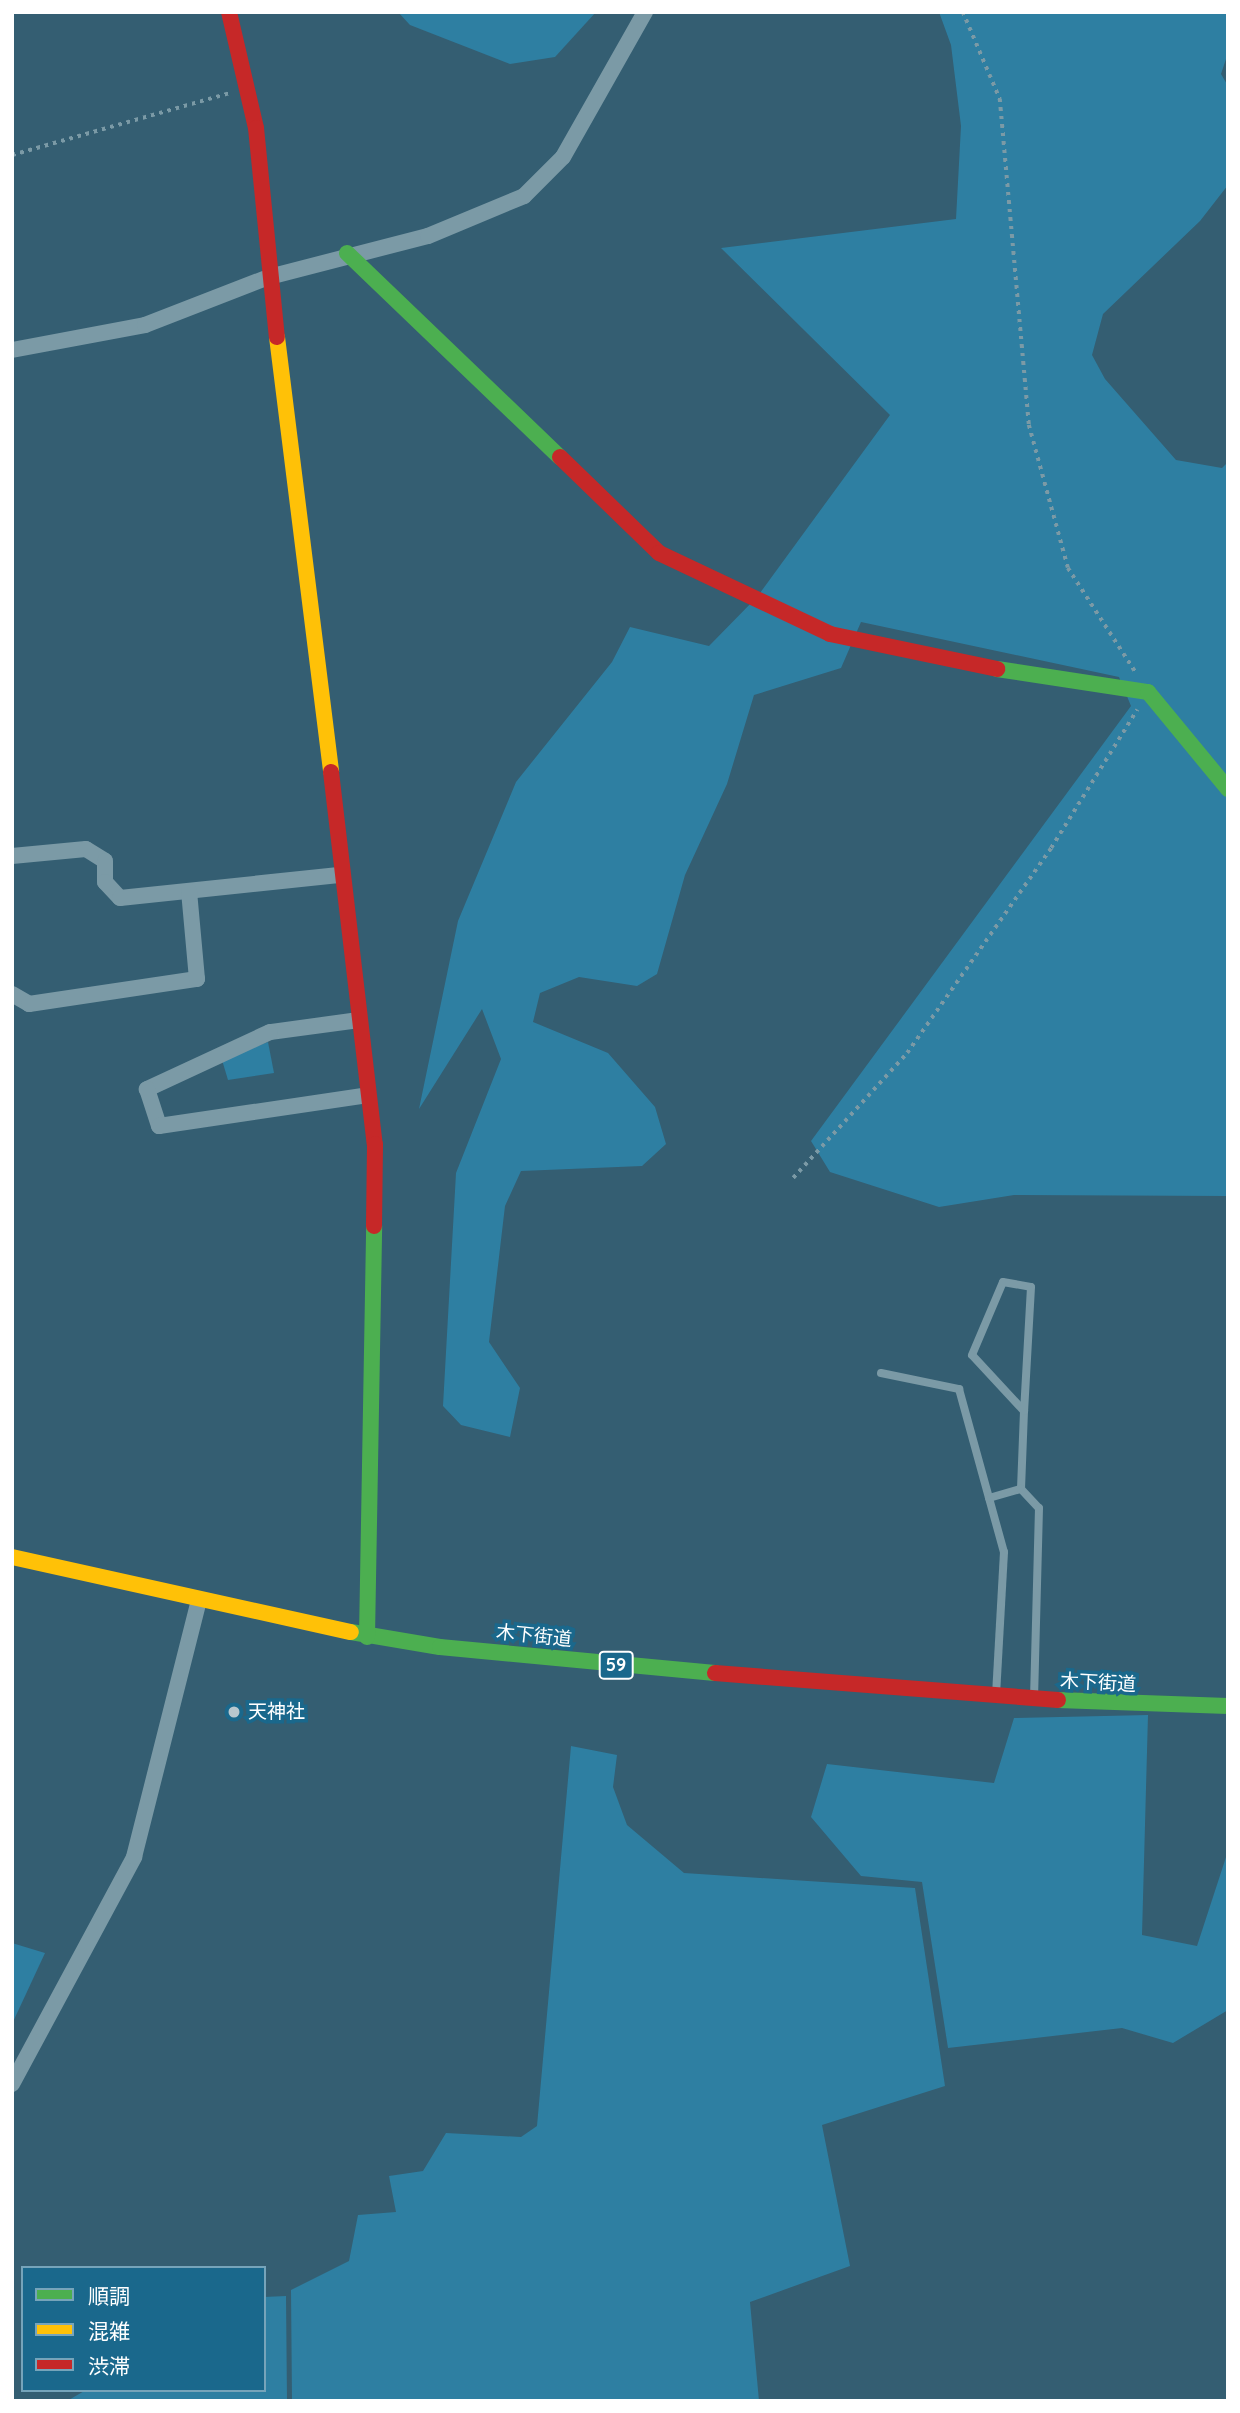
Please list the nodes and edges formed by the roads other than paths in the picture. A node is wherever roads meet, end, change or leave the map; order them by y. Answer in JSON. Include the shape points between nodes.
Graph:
{"nodes":[{"id":1,"x":229,"y":12,"type":"edge"},
{"id":2,"x":645,"y":12,"type":"edge"},
{"id":3,"x":347,"y":253,"type":"junction"},
{"id":4,"x":269,"y":277,"type":"junction"},
{"id":5,"x":12,"y":350,"type":"edge"},
{"id":6,"x":1228,"y":789,"type":"edge"},
{"id":7,"x":12,"y":856,"type":"edge"},
{"id":8,"x":340,"y":875,"type":"junction"},
{"id":9,"x":189,"y":891,"type":"junction"},
{"id":10,"x":12,"y":994,"type":"edge"},
{"id":11,"x":359,"y":1020,"type":"junction"},
{"id":12,"x":369,"y":1095,"type":"junction"},
{"id":13,"x":881,"y":1373,"type":"dead end"},
{"id":14,"x":1024,"y":1411,"type":"junction"},
{"id":15,"x":1021,"y":1489,"type":"junction"},
{"id":16,"x":989,"y":1498,"type":"junction"},
{"id":17,"x":12,"y":1557,"type":"edge"},
{"id":18,"x":199,"y":1601,"type":"junction"},
{"id":19,"x":367,"y":1637,"type":"junction"},
{"id":20,"x":995,"y":1697,"type":"junction"},
{"id":21,"x":1034,"y":1700,"type":"junction"},
{"id":22,"x":1228,"y":1706,"type":"edge"},
{"id":23,"x":12,"y":2084,"type":"edge"}],
"edges":[{"from":1,"to":4,"type":"street","via":[[249,87]]},
{"from":2,"to":3,"type":"street","via":[[563,157],[524,196],[428,236]]},
{"from":3,"to":4,"type":"street"},
{"from":3,"to":6,"type":"street","via":[[659,553],[830,634],[994,669],[1148,692]]},
{"from":4,"to":5,"type":"street","via":[[145,325]]},
{"from":4,"to":8,"type":"street","via":[[324,685]]},
{"from":7,"to":9,"type":"street","via":[[86,849],[105,861],[105,881],[120,898]]},
{"from":8,"to":9,"type":"street"},
{"from":8,"to":11,"type":"street"},
{"from":9,"to":10,"type":"street","via":[[197,979],[29,1004]]},
{"from":11,"to":12,"type":"street"},
{"from":11,"to":12,"type":"street","via":[[270,1032],[147,1090],[159,1126]]},
{"from":12,"to":19,"type":"street","via":[[375,1144]]},
{"from":13,"to":16,"type":"lane","via":[[959,1390]]},
{"from":14,"to":14,"type":"lane","via":[[972,1355],[1003,1282],[1031,1287]]},
{"from":14,"to":15,"type":"lane"},
{"from":15,"to":16,"type":"lane"},
{"from":15,"to":21,"type":"lane","via":[[1039,1508]]},
{"from":16,"to":20,"type":"lane","via":[[1004,1552]]},
{"from":17,"to":18,"type":"street","name":"木下街道","number":"59"},
{"from":18,"to":19,"type":"street","name":"木下街道","number":"59"},
{"from":18,"to":23,"type":"street","via":[[134,1857]]},
{"from":19,"to":20,"type":"street","name":"木下街道","number":"59","via":[[566,1660]]},
{"from":20,"to":21,"type":"street","name":"木下街道","number":"59"},
{"from":21,"to":22,"type":"street","name":"木下街道","number":"59"}]}
